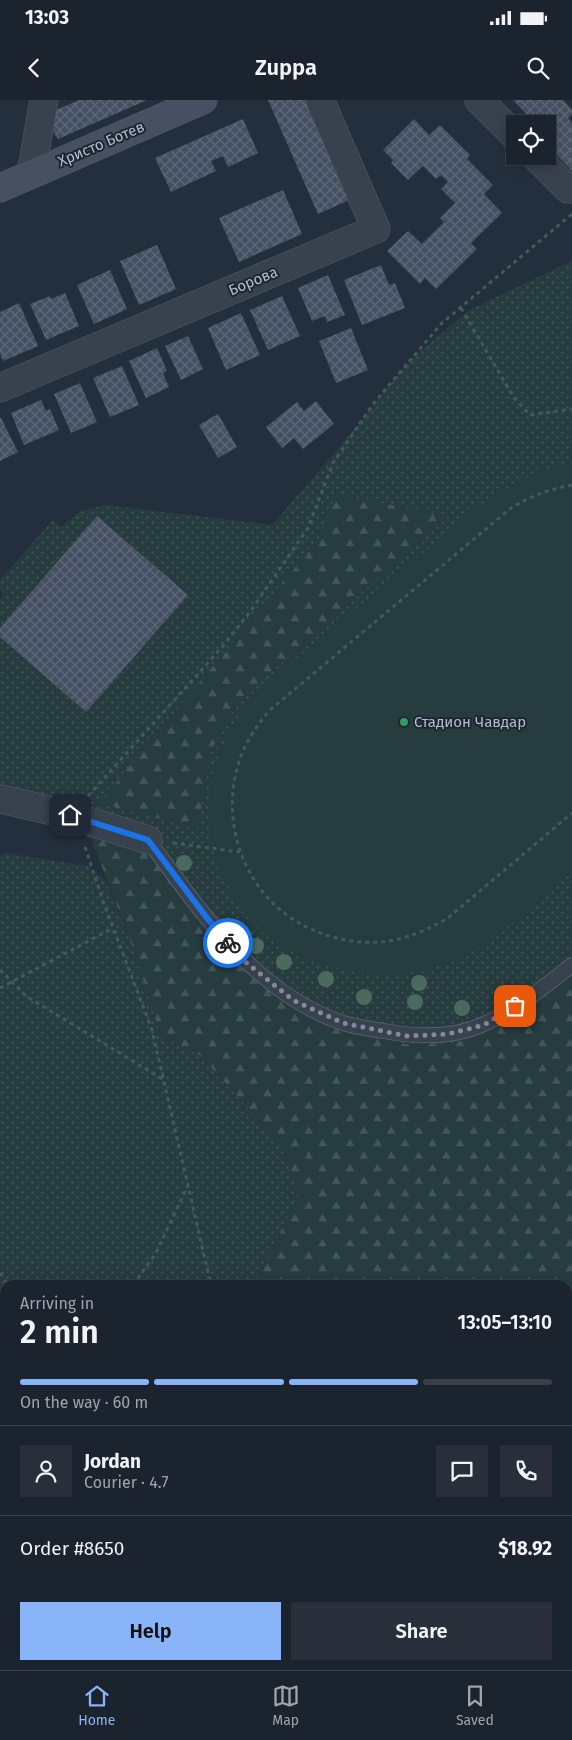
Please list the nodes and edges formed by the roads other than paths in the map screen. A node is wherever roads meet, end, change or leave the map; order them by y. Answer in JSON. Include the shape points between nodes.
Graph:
{"nodes":[{"id":1,"x":44,"y":100,"type":"edge"},
{"id":2,"x":203,"y":100,"type":"edge"},
{"id":3,"x":320,"y":100,"type":"edge"},
{"id":4,"x":479,"y":100,"type":"edge"},
{"id":5,"x":506,"y":127,"type":"edge"},
{"id":6,"x":544,"y":165,"type":"edge"},
{"id":7,"x":31,"y":174,"type":"junction"},
{"id":8,"x":0,"y":188,"type":"edge"},
{"id":9,"x":572,"y":189,"type":"edge"},
{"id":10,"x":0,"y":388,"type":"edge"},
{"id":11,"x":0,"y":799,"type":"edge"},
{"id":12,"x":148,"y":840,"type":"joint"},
{"id":13,"x":572,"y":965,"type":"edge"}],
"edges":[{"from":1,"to":7,"type":"street"},
{"from":2,"to":7,"type":"main road","name":"Христо Ботев"},
{"from":3,"to":10,"type":"street","name":"Борова","via":[[376,229]]},
{"from":4,"to":5,"type":"street"},
{"from":6,"to":9,"type":"street","via":[[568,189]]},
{"from":7,"to":8,"type":"main road","name":"Христо Ботев"},
{"from":11,"to":12,"type":"street","via":[[70,815]]},
{"from":12,"to":13,"type":"lane","via":[[243,960],[293,1000],[343,1023],[407,1036],[448,1034],[484,1025],[531,997]]}]}
